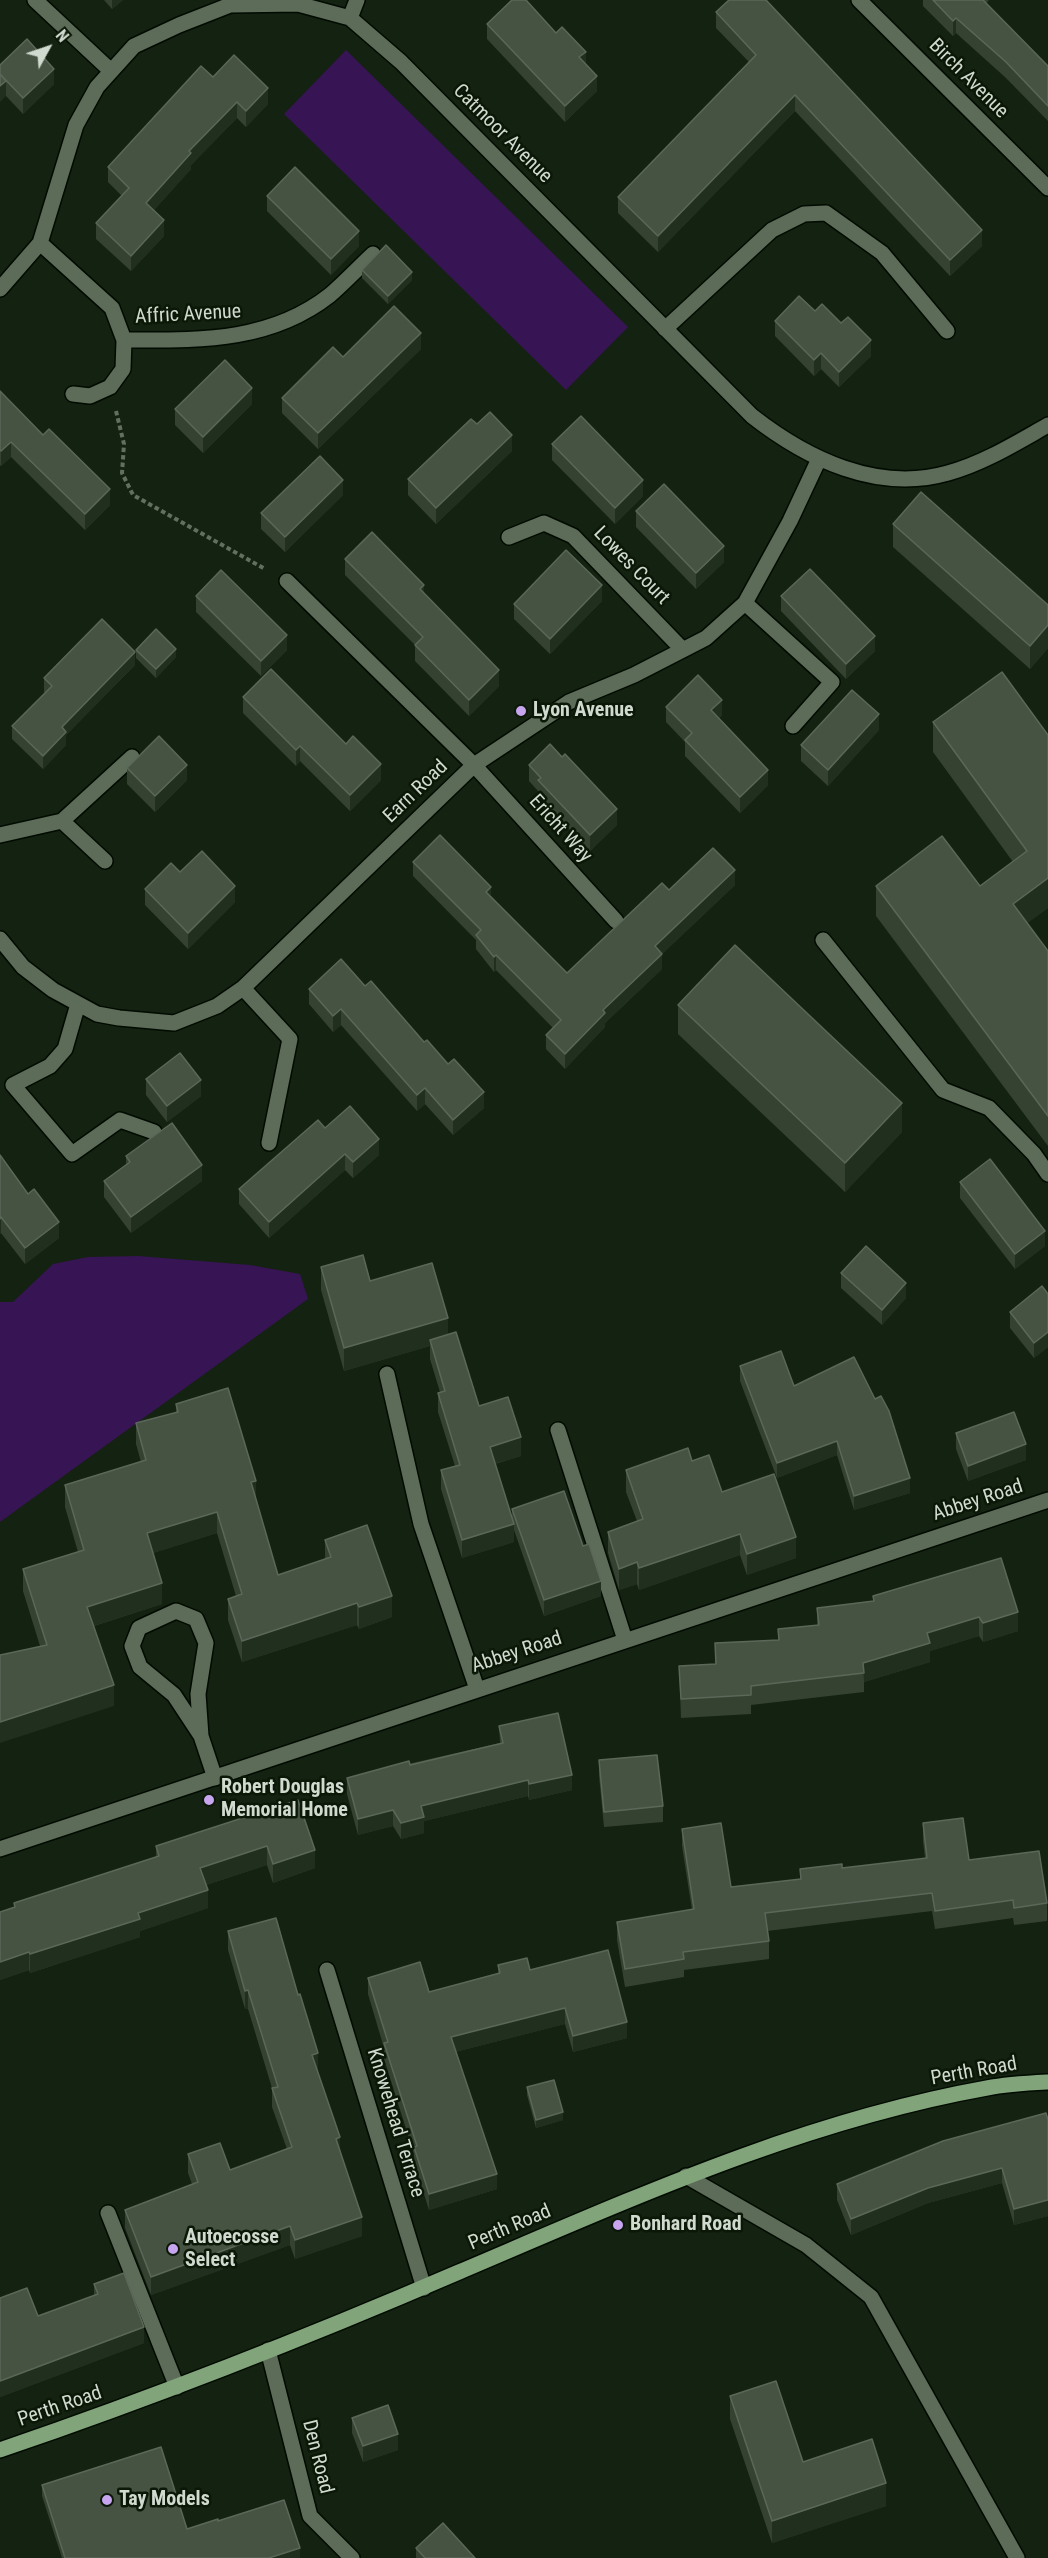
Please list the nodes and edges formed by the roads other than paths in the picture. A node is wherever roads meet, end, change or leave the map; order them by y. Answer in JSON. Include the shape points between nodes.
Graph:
{"nodes":[{"id":1,"x":35,"y":0,"type":"edge"},
{"id":2,"x":357,"y":0,"type":"edge"},
{"id":3,"x":859,"y":0,"type":"edge"},
{"id":4,"x":350,"y":18,"type":"junction"},
{"id":5,"x":111,"y":72,"type":"junction"},
{"id":6,"x":1048,"y":188,"type":"edge"},
{"id":7,"x":40,"y":243,"type":"junction"},
{"id":8,"x":373,"y":254,"type":"dead end"},
{"id":9,"x":0,"y":289,"type":"edge"},
{"id":10,"x":665,"y":329,"type":"junction"},
{"id":11,"x":947,"y":331,"type":"dead end"},
{"id":12,"x":124,"y":340,"type":"junction"},
{"id":13,"x":73,"y":394,"type":"dead end"},
{"id":14,"x":1048,"y":425,"type":"edge"},
{"id":15,"x":819,"y":459,"type":"junction"},
{"id":16,"x":509,"y":537,"type":"dead end"},
{"id":17,"x":287,"y":581,"type":"road end"},
{"id":18,"x":745,"y":603,"type":"junction"},
{"id":19,"x":683,"y":650,"type":"junction"},
{"id":20,"x":793,"y":726,"type":"dead end"},
{"id":21,"x":132,"y":758,"type":"dead end"},
{"id":22,"x":474,"y":765,"type":"junction"},
{"id":23,"x":62,"y":821,"type":"junction"},
{"id":24,"x":0,"y":835,"type":"edge"},
{"id":25,"x":105,"y":861,"type":"dead end"},
{"id":26,"x":616,"y":921,"type":"dead end"},
{"id":27,"x":0,"y":939,"type":"edge"},
{"id":28,"x":823,"y":940,"type":"dead end"},
{"id":29,"x":243,"y":988,"type":"junction"},
{"id":30,"x":78,"y":1004,"type":"junction"},
{"id":31,"x":154,"y":1132,"type":"dead end"},
{"id":32,"x":269,"y":1143,"type":"dead end"},
{"id":33,"x":1048,"y":1174,"type":"edge"},
{"id":34,"x":387,"y":1374,"type":"dead end"},
{"id":35,"x":558,"y":1430,"type":"dead end"},
{"id":36,"x":1048,"y":1500,"type":"edge"},
{"id":37,"x":625,"y":1640,"type":"junction"},
{"id":38,"x":477,"y":1689,"type":"junction"},
{"id":39,"x":201,"y":1736,"type":"junction"},
{"id":40,"x":215,"y":1778,"type":"junction"},
{"id":41,"x":0,"y":1850,"type":"edge"},
{"id":42,"x":327,"y":1970,"type":"dead end"},
{"id":43,"x":1048,"y":2082,"type":"edge"},
{"id":44,"x":686,"y":2176,"type":"junction"},
{"id":45,"x":108,"y":2213,"type":"dead end"},
{"id":46,"x":424,"y":2288,"type":"junction"},
{"id":47,"x":268,"y":2350,"type":"junction"},
{"id":48,"x":177,"y":2387,"type":"junction"},
{"id":49,"x":0,"y":2450,"type":"edge"},
{"id":50,"x":351,"y":2558,"type":"edge"},
{"id":51,"x":1017,"y":2558,"type":"edge"}],
"edges":[{"from":1,"to":5,"type":"street"},
{"from":2,"to":4,"type":"street"},
{"from":3,"to":6,"type":"street","name":"Birch Avenue"},
{"from":4,"to":5,"type":"street","name":"Catmoor Avenue","via":[[298,4],[230,5],[134,46]]},
{"from":4,"to":10,"type":"street","name":"Catmoor Avenue","via":[[400,62]]},
{"from":5,"to":7,"type":"street","name":"Catmoor Avenue","via":[[97,87],[76,125]]},
{"from":7,"to":9,"type":"street","name":"Catmoor Avenue"},
{"from":7,"to":12,"type":"street","name":"Affric Avenue","via":[[112,308]]},
{"from":8,"to":12,"type":"street","name":"Affric Avenue","via":[[330,295],[288,320],[243,335],[196,340]]},
{"from":10,"to":11,"type":"street","via":[[772,230],[804,214],[826,213],[882,253]]},
{"from":10,"to":15,"type":"street","name":"Catmoor Avenue","via":[[752,416],[783,441]]},
{"from":12,"to":13,"type":"street","name":"Affric Avenue","via":[[123,369],[110,387],[90,396]]},
{"from":14,"to":15,"type":"street","name":"Catmoor Avenue","via":[[975,463],[946,473],[880,477]]},
{"from":15,"to":18,"type":"street","name":"Earn Road"},
{"from":16,"to":19,"type":"street","name":"Lowes Court","via":[[544,523],[573,536]]},
{"from":17,"to":22,"type":"street"},
{"from":18,"to":19,"type":"street","name":"Earn Road","via":[[706,638]]},
{"from":18,"to":20,"type":"street","via":[[831,682]]},
{"from":19,"to":22,"type":"street","name":"Earn Road","via":[[569,702]]},
{"from":21,"to":23,"type":"street"},
{"from":22,"to":26,"type":"street","name":"Ericht Way"},
{"from":22,"to":29,"type":"street","name":"Earn Road"},
{"from":23,"to":24,"type":"street"},
{"from":23,"to":25,"type":"street"},
{"from":27,"to":30,"type":"street","name":"Earn Road","via":[[23,967]]},
{"from":28,"to":33,"type":"street","via":[[943,1090],[989,1108]]},
{"from":29,"to":30,"type":"street","name":"Earn Road","via":[[217,1006],[174,1023],[97,1014]]},
{"from":29,"to":32,"type":"street","via":[[290,1040]]},
{"from":30,"to":31,"type":"street","via":[[65,1049],[50,1065],[13,1085],[72,1154],[120,1120]]},
{"from":34,"to":38,"type":"street","via":[[421,1524]]},
{"from":35,"to":37,"type":"street"},
{"from":36,"to":37,"type":"street","name":"Abbey Road"},
{"from":37,"to":38,"type":"street","name":"Abbey Road"},
{"from":38,"to":40,"type":"street","name":"Abbey Road"},
{"from":39,"to":39,"type":"street","via":[[174,1695],[140,1667],[132,1646],[139,1628],[176,1611],[196,1619],[206,1643],[198,1694]]},
{"from":39,"to":40,"type":"street"},
{"from":40,"to":41,"type":"street","name":"Abbey Road"},
{"from":42,"to":46,"type":"street","name":"Knowehead Terrace"},
{"from":43,"to":44,"type":"main road","name":"Perth Road","via":[[988,2087],[888,2110],[784,2140]]},
{"from":44,"to":46,"type":"main road","name":"Perth Road"},
{"from":44,"to":51,"type":"street","via":[[806,2245],[871,2297]]},
{"from":45,"to":48,"type":"street"},
{"from":46,"to":47,"type":"main road","name":"Perth Road"},
{"from":47,"to":48,"type":"main road","name":"Perth Road"},
{"from":47,"to":50,"type":"street","name":"Den Road","via":[[310,2516]]},
{"from":48,"to":49,"type":"main road","name":"Perth Road"}]}
